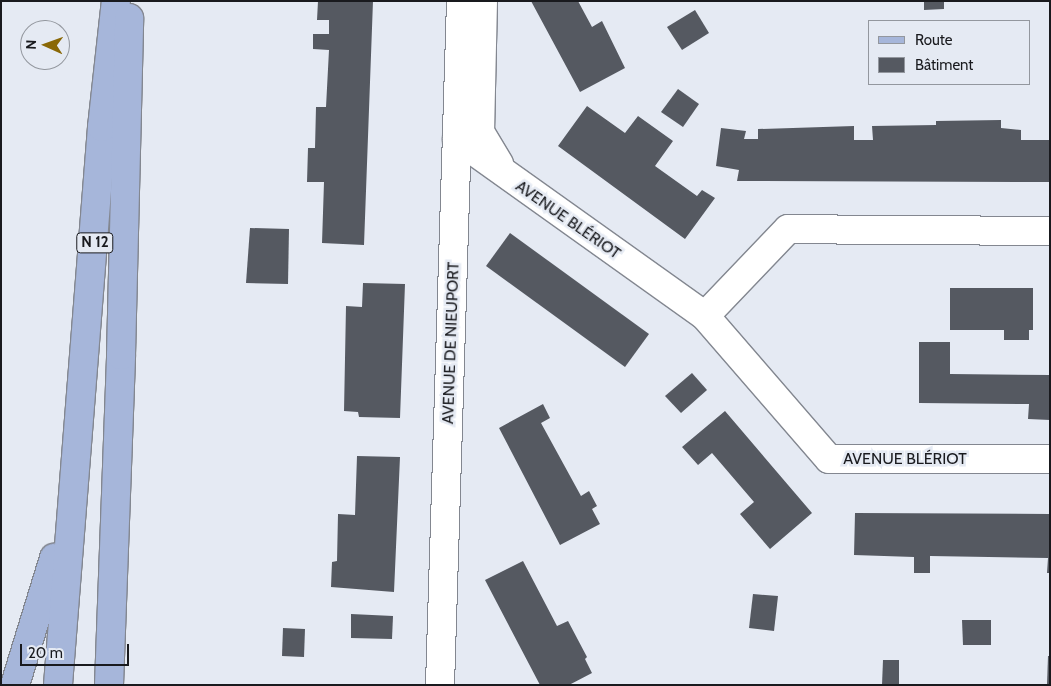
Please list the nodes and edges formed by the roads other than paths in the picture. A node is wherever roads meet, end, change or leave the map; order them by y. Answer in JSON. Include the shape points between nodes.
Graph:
{"nodes":[{"id":1,"x":116,"y":1,"type":"edge"},
{"id":2,"x":129,"y":1,"type":"edge"},
{"id":3,"x":460,"y":1,"type":"edge"},
{"id":4,"x":483,"y":1,"type":"edge"},
{"id":5,"x":457,"y":139,"type":"junction"},
{"id":6,"x":506,"y":176,"type":"junction"},
{"id":7,"x":1050,"y":231,"type":"edge"},
{"id":8,"x":704,"y":316,"type":"junction"},
{"id":9,"x":121,"y":356,"type":"junction"},
{"id":10,"x":1050,"y":459,"type":"edge"},
{"id":11,"x":74,"y":484,"type":"junction"},
{"id":12,"x":15,"y":685,"type":"edge"},
{"id":13,"x":58,"y":685,"type":"edge"},
{"id":14,"x":108,"y":685,"type":"edge"},
{"id":15,"x":124,"y":685,"type":"edge"},
{"id":16,"x":440,"y":685,"type":"edge"}],
"edges":[{"from":1,"to":11,"type":"main road","number":"N 12","via":[[102,127]]},
{"from":2,"to":9,"type":"main road","number":"N 12"},
{"from":3,"to":5,"type":"street","name":"AVENUE DE NIEUPORT"},
{"from":4,"to":6,"type":"street","via":[[480,132]]},
{"from":5,"to":6,"type":"street","name":"AVENUE BLÉRIOT"},
{"from":5,"to":16,"type":"street","name":"AVENUE DE NIEUPORT"},
{"from":6,"to":8,"type":"street","name":"AVENUE BLÉRIOT"},
{"from":7,"to":8,"type":"street","via":[[788,229]]},
{"from":8,"to":10,"type":"street","name":"AVENUE BLÉRIOT","via":[[829,459]]},
{"from":9,"to":14,"type":"main road","number":"N 12"},
{"from":9,"to":15,"type":"main road"},
{"from":11,"to":12,"type":"main road","number":"N 12","via":[[43,602]]},
{"from":11,"to":13,"type":"main road","number":"N 12"}]}
